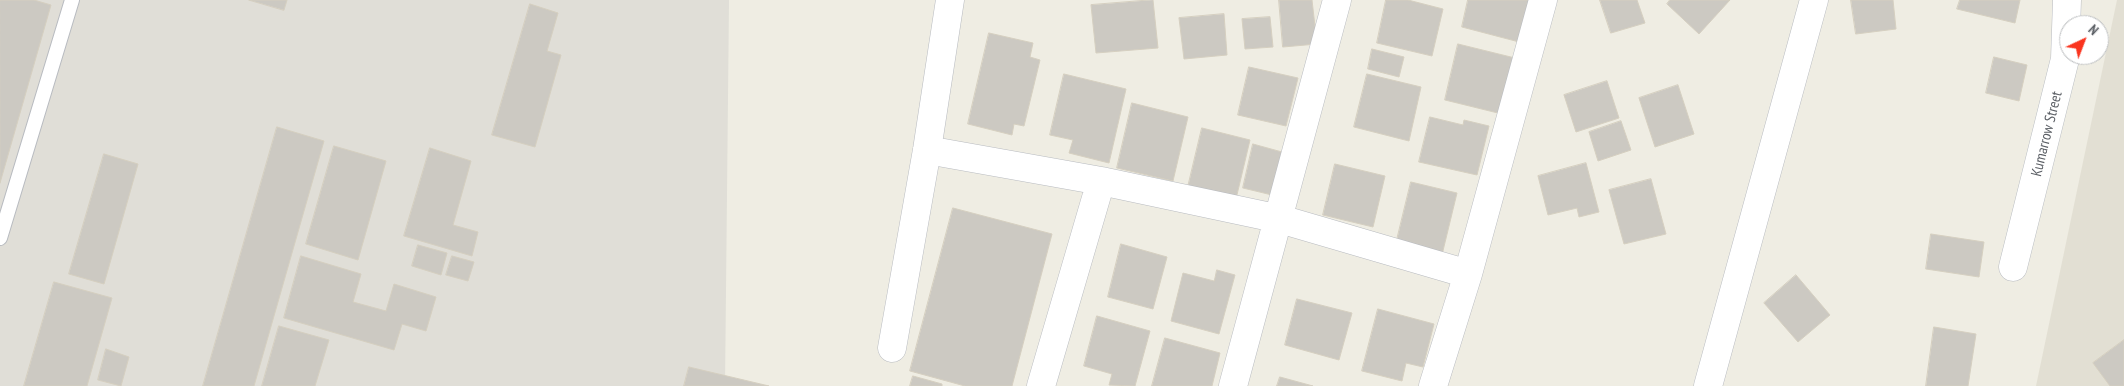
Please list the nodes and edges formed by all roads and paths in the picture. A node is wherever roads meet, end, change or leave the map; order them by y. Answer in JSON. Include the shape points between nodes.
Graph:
{"nodes":[{"id":1,"x":72,"y":0,"type":"edge"},
{"id":2,"x":950,"y":0,"type":"edge"},
{"id":3,"x":1337,"y":0,"type":"edge"},
{"id":4,"x":1543,"y":0,"type":"edge"},
{"id":5,"x":1814,"y":0,"type":"edge"},
{"id":6,"x":2067,"y":0,"type":"edge"},
{"id":7,"x":927,"y":150,"type":"junction"},
{"id":8,"x":1101,"y":181,"type":"junction"},
{"id":9,"x":1280,"y":219,"type":"junction"},
{"id":10,"x":0,"y":238,"type":"edge"},
{"id":11,"x":2014,"y":266,"type":"dead end"},
{"id":12,"x":1468,"y":274,"type":"junction"},
{"id":13,"x":892,"y":348,"type":"dead end"},
{"id":14,"x":1041,"y":386,"type":"edge"},
{"id":15,"x":1234,"y":386,"type":"edge"},
{"id":16,"x":1433,"y":386,"type":"edge"},
{"id":17,"x":1708,"y":386,"type":"edge"}],
"edges":[{"from":1,"to":10,"type":"lane"},
{"from":2,"to":7,"type":"street"},
{"from":3,"to":9,"type":"street"},
{"from":4,"to":12,"type":"street"},
{"from":5,"to":17,"type":"street"},
{"from":6,"to":11,"type":"street","name":"Kumarrow Street","via":[[2065,59]]},
{"from":7,"to":8,"type":"street"},
{"from":7,"to":13,"type":"street"},
{"from":8,"to":9,"type":"street"},
{"from":8,"to":14,"type":"street"},
{"from":9,"to":12,"type":"street"},
{"from":9,"to":15,"type":"street"},
{"from":12,"to":16,"type":"street"}]}
